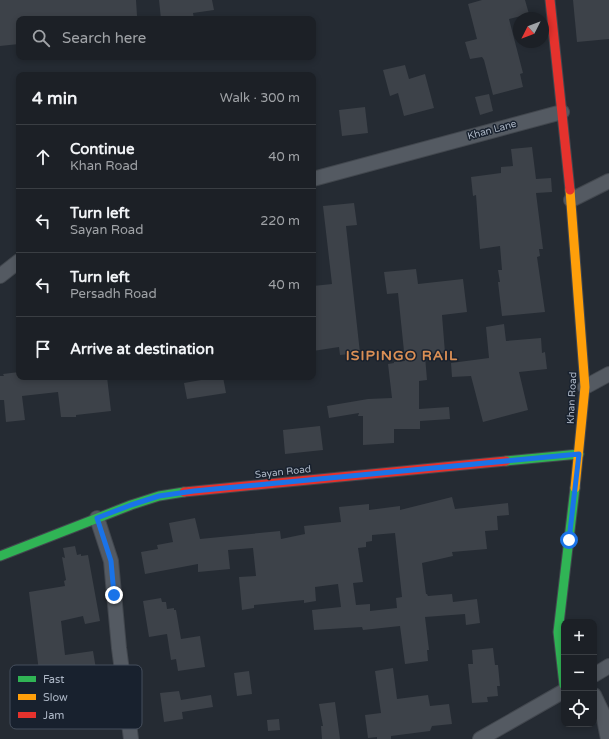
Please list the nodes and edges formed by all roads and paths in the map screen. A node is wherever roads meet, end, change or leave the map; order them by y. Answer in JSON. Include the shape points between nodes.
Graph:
{"nodes":[{"id":1,"x":550,"y":0,"type":"edge"},
{"id":2,"x":562,"y":112,"type":"junction"},
{"id":3,"x":316,"y":179,"type":"edge"},
{"id":4,"x":609,"y":181,"type":"edge"},
{"id":5,"x":571,"y":200,"type":"junction"},
{"id":6,"x":16,"y":263,"type":"edge"},
{"id":7,"x":0,"y":276,"type":"edge"},
{"id":8,"x":609,"y":374,"type":"edge"},
{"id":9,"x":585,"y":387,"type":"junction"},
{"id":10,"x":579,"y":454,"type":"junction"},
{"id":11,"x":97,"y":518,"type":"junction"},
{"id":12,"x":0,"y":556,"type":"edge"},
{"id":13,"x":561,"y":659,"type":"edge"},
{"id":14,"x":121,"y":665,"type":"edge"},
{"id":15,"x":609,"y":666,"type":"edge"},
{"id":16,"x":597,"y":673,"type":"edge"},
{"id":17,"x":561,"y":694,"type":"edge"},
{"id":18,"x":597,"y":701,"type":"edge"},
{"id":19,"x":130,"y":729,"type":"edge"},
{"id":20,"x":131,"y":739,"type":"edge"},
{"id":21,"x":480,"y":739,"type":"edge"},
{"id":22,"x":608,"y":739,"type":"edge"}],
"edges":[{"from":1,"to":2,"type":"street"},
{"from":2,"to":3,"type":"street","name":"Khan Lane"},
{"from":2,"to":5,"type":"street","name":"Khan Road"},
{"from":4,"to":5,"type":"street"},
{"from":5,"to":9,"type":"street","name":"Khan Road"},
{"from":6,"to":7,"type":"street"},
{"from":8,"to":9,"type":"street"},
{"from":9,"to":10,"type":"street","name":"Khan Road"},
{"from":10,"to":11,"type":"street","name":"Sayan Road","via":[[194,491],[159,496]]},
{"from":10,"to":13,"type":"street","name":"Khan Road","via":[[558,632]]},
{"from":11,"to":12,"type":"street","name":"Sayan Road"},
{"from":11,"to":14,"type":"street","via":[[111,561]]},
{"from":15,"to":16,"type":"street"},
{"from":17,"to":21,"type":"street"},
{"from":18,"to":22,"type":"street","via":[[603,714]]},
{"from":19,"to":20,"type":"street"}]}
